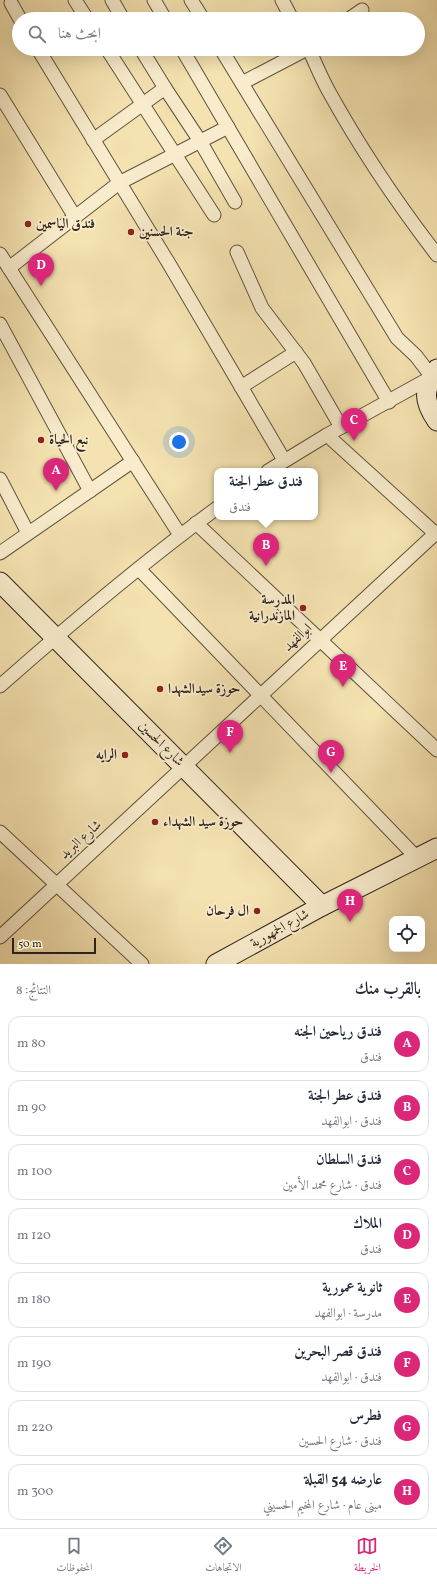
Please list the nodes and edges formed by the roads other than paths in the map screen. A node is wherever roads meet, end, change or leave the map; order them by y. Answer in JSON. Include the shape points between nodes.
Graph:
{"nodes":[{"id":1,"x":75,"y":0,"type":"edge"},
{"id":2,"x":112,"y":0,"type":"edge"},
{"id":3,"x":154,"y":0,"type":"edge"},
{"id":4,"x":191,"y":0,"type":"edge"},
{"id":5,"x":282,"y":0,"type":"edge"},
{"id":6,"x":10,"y":3,"type":"dead end"},
{"id":7,"x":362,"y":10,"type":"dead end"},
{"id":8,"x":16,"y":12,"type":"edge"},
{"id":9,"x":83,"y":12,"type":"edge"},
{"id":10,"x":119,"y":12,"type":"edge"},
{"id":11,"x":161,"y":12,"type":"edge"},
{"id":12,"x":199,"y":12,"type":"edge"},
{"id":13,"x":288,"y":12,"type":"edge"},
{"id":14,"x":359,"y":12,"type":"edge"},
{"id":15,"x":42,"y":56,"type":"edge"},
{"id":16,"x":112,"y":56,"type":"edge"},
{"id":17,"x":145,"y":56,"type":"edge"},
{"id":18,"x":186,"y":56,"type":"edge"},
{"id":19,"x":225,"y":56,"type":"edge"},
{"id":20,"x":294,"y":56,"type":"edge"},
{"id":21,"x":312,"y":56,"type":"edge"},
{"id":22,"x":242,"y":83,"type":"junction"},
{"id":23,"x":165,"y":88,"type":"junction"},
{"id":24,"x":0,"y":95,"type":"edge"},
{"id":25,"x":143,"y":104,"type":"junction"},
{"id":26,"x":228,"y":127,"type":"junction"},
{"id":27,"x":93,"y":140,"type":"junction"},
{"id":28,"x":200,"y":141,"type":"junction"},
{"id":29,"x":175,"y":154,"type":"junction"},
{"id":30,"x":119,"y":183,"type":"junction"},
{"id":31,"x":235,"y":202,"type":"dead end"},
{"id":32,"x":214,"y":215,"type":"dead end"},
{"id":33,"x":75,"y":217,"type":"junction"},
{"id":34,"x":237,"y":252,"type":"dead end"},
{"id":35,"x":437,"y":255,"type":"edge"},
{"id":36,"x":3,"y":260,"type":"edge"},
{"id":37,"x":0,"y":324,"type":"edge"},
{"id":38,"x":296,"y":352,"type":"junction"},
{"id":39,"x":435,"y":373,"type":"edge"},
{"id":40,"x":241,"y":387,"type":"junction"},
{"id":41,"x":389,"y":402,"type":"junction"},
{"id":42,"x":437,"y":421,"type":"edge"},
{"id":43,"x":341,"y":428,"type":"junction"},
{"id":44,"x":327,"y":435,"type":"junction"},
{"id":45,"x":284,"y":460,"type":"junction"},
{"id":46,"x":133,"y":461,"type":"junction"},
{"id":47,"x":272,"y":468,"type":"edge"},
{"id":48,"x":0,"y":479,"type":"edge"},
{"id":49,"x":90,"y":491,"type":"junction"},
{"id":50,"x":214,"y":510,"type":"edge"},
{"id":51,"x":196,"y":523,"type":"junction"},
{"id":52,"x":28,"y":533,"type":"junction"},
{"id":53,"x":436,"y":533,"type":"edge"},
{"id":54,"x":180,"y":535,"type":"junction"},
{"id":55,"x":0,"y":553,"type":"edge"},
{"id":56,"x":139,"y":569,"type":"junction"},
{"id":57,"x":0,"y":582,"type":"edge"},
{"id":58,"x":55,"y":637,"type":"junction"},
{"id":59,"x":320,"y":640,"type":"junction"},
{"id":60,"x":0,"y":686,"type":"edge"},
{"id":61,"x":261,"y":695,"type":"junction"},
{"id":62,"x":437,"y":750,"type":"edge"},
{"id":63,"x":183,"y":767,"type":"junction"},
{"id":64,"x":0,"y":832,"type":"edge"},
{"id":65,"x":437,"y":848,"type":"edge"},
{"id":66,"x":417,"y":858,"type":"junction"},
{"id":67,"x":56,"y":884,"type":"junction"},
{"id":68,"x":322,"y":906,"type":"junction"},
{"id":69,"x":0,"y":937,"type":"edge"},
{"id":70,"x":142,"y":964,"type":"edge"},
{"id":71,"x":216,"y":964,"type":"edge"}],
"edges":[{"from":1,"to":9,"type":"street"},
{"from":2,"to":10,"type":"street"},
{"from":3,"to":11,"type":"street"},
{"from":4,"to":12,"type":"street"},
{"from":5,"to":13,"type":"street"},
{"from":6,"to":8,"type":"street"},
{"from":7,"to":14,"type":"street"},
{"from":15,"to":27,"type":"street"},
{"from":16,"to":25,"type":"street"},
{"from":17,"to":23,"type":"street"},
{"from":18,"to":26,"type":"street"},
{"from":19,"to":22,"type":"street"},
{"from":20,"to":22,"type":"street"},
{"from":21,"to":35,"type":"street","via":[[328,89],[400,207]]},
{"from":22,"to":39,"type":"street","via":[[397,338]]},
{"from":23,"to":25,"type":"street"},
{"from":23,"to":28,"type":"street"},
{"from":24,"to":33,"type":"street"},
{"from":25,"to":27,"type":"street"},
{"from":25,"to":29,"type":"street"},
{"from":26,"to":28,"type":"street"},
{"from":26,"to":41,"type":"street"},
{"from":27,"to":30,"type":"street"},
{"from":28,"to":29,"type":"street"},
{"from":28,"to":31,"type":"street"},
{"from":29,"to":30,"type":"street"},
{"from":29,"to":32,"type":"street"},
{"from":30,"to":33,"type":"street"},
{"from":30,"to":40,"type":"street"},
{"from":33,"to":36,"type":"street"},
{"from":34,"to":38,"type":"street","via":[[262,308]]},
{"from":36,"to":46,"type":"street"},
{"from":37,"to":49,"type":"street"},
{"from":38,"to":40,"type":"street"},
{"from":38,"to":43,"type":"street"},
{"from":39,"to":41,"type":"street"},
{"from":39,"to":42,"type":"main road","via":[[427,386],[426,397]]},
{"from":40,"to":45,"type":"street"},
{"from":41,"to":43,"type":"street"},
{"from":43,"to":44,"type":"street"},
{"from":44,"to":45,"type":"street"},
{"from":44,"to":53,"type":"street"},
{"from":45,"to":47,"type":"street"},
{"from":46,"to":49,"type":"street"},
{"from":46,"to":54,"type":"street"},
{"from":48,"to":52,"type":"street"},
{"from":49,"to":52,"type":"street"},
{"from":50,"to":51,"type":"street"},
{"from":51,"to":54,"type":"street"},
{"from":51,"to":59,"type":"street"},
{"from":52,"to":55,"type":"street"},
{"from":53,"to":59,"type":"street","name":"ابوالفهد"},
{"from":54,"to":56,"type":"street"},
{"from":56,"to":58,"type":"street"},
{"from":56,"to":61,"type":"street"},
{"from":57,"to":58,"type":"main road","name":"شارع الحسين"},
{"from":58,"to":60,"type":"street"},
{"from":58,"to":63,"type":"main road","name":"شارع الحسين"},
{"from":59,"to":61,"type":"street","name":"ابوالفهد"},
{"from":59,"to":62,"type":"street"},
{"from":61,"to":63,"type":"street","name":"ابوالفهد"},
{"from":61,"to":66,"type":"street"},
{"from":63,"to":67,"type":"street","name":"شارع البريد"},
{"from":63,"to":68,"type":"main road","name":"شارع الحسين"},
{"from":64,"to":67,"type":"street"},
{"from":65,"to":66,"type":"main road","name":"شارع الجمهورية"},
{"from":66,"to":68,"type":"main road","name":"شارع الجمهورية"},
{"from":67,"to":69,"type":"street","name":"شارع البريد"},
{"from":67,"to":70,"type":"street"},
{"from":68,"to":71,"type":"main road","name":"شارع الجمهورية"}]}
